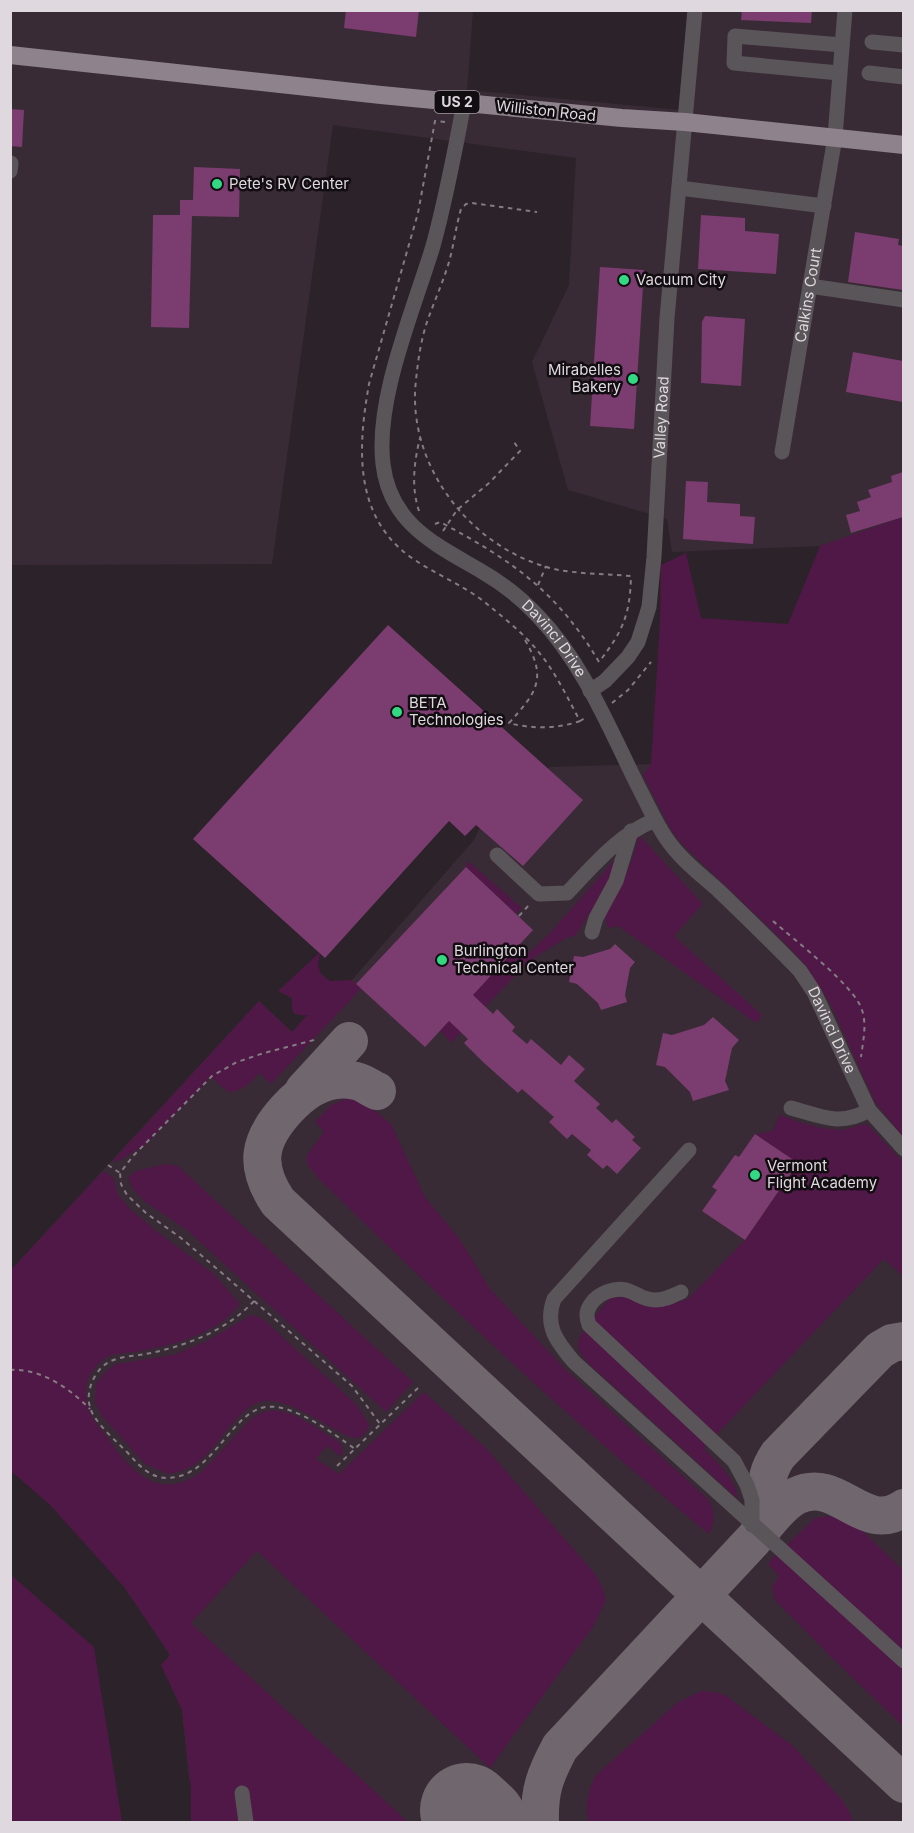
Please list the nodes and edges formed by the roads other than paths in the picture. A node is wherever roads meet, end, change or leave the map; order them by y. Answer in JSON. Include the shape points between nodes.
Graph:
{"nodes":[{"id":1,"x":695,"y":10,"type":"edge"},
{"id":2,"x":845,"y":10,"type":"edge"},
{"id":3,"x":872,"y":42,"type":"dead end"},
{"id":4,"x":842,"y":45,"type":"junction"},
{"id":5,"x":903,"y":45,"type":"edge"},
{"id":6,"x":10,"y":55,"type":"edge"},
{"id":7,"x":839,"y":73,"type":"junction"},
{"id":8,"x":869,"y":74,"type":"dead end"},
{"id":9,"x":903,"y":77,"type":"edge"},
{"id":10,"x":464,"y":103,"type":"junction"},
{"id":11,"x":685,"y":122,"type":"junction"},
{"id":12,"x":835,"y":137,"type":"junction"},
{"id":13,"x":903,"y":145,"type":"edge"},
{"id":14,"x":679,"y":188,"type":"junction"},
{"id":15,"x":824,"y":206,"type":"junction"},
{"id":16,"x":810,"y":286,"type":"junction"},
{"id":17,"x":903,"y":300,"type":"edge"},
{"id":18,"x":782,"y":453,"type":"dead end"},
{"id":19,"x":590,"y":691,"type":"junction"},
{"id":20,"x":655,"y":820,"type":"junction"},
{"id":21,"x":631,"y":831,"type":"junction"},
{"id":22,"x":497,"y":855,"type":"dead end"},
{"id":23,"x":592,"y":932,"type":"dead end"},
{"id":24,"x":791,"y":1108,"type":"dead end"},
{"id":25,"x":869,"y":1110,"type":"junction"},
{"id":26,"x":903,"y":1149,"type":"edge"},
{"id":27,"x":689,"y":1150,"type":"dead end"},
{"id":28,"x":681,"y":1292,"type":"dead end"},
{"id":29,"x":752,"y":1525,"type":"junction"},
{"id":30,"x":903,"y":1661,"type":"edge"},
{"id":31,"x":242,"y":1793,"type":"dead end"},
{"id":32,"x":246,"y":1822,"type":"edge"}],
"edges":[{"from":1,"to":11,"type":"street","name":"Valley Road"},
{"from":2,"to":4,"type":"street","name":"Calkins Court"},
{"from":3,"to":5,"type":"street"},
{"from":4,"to":7,"type":"street","name":"Calkins Court"},
{"from":4,"to":7,"type":"street","via":[[735,36],[734,63]]},
{"from":6,"to":10,"type":"main road","name":"Williston Road","number":"US 2"},
{"from":7,"to":12,"type":"street","name":"Calkins Court"},
{"from":8,"to":9,"type":"street"},
{"from":10,"to":11,"type":"main road","name":"Williston Road","number":"US 2"},
{"from":10,"to":19,"type":"street","name":"Davinci Drive","via":[[440,219],[386,408],[382,446],[385,478],[398,507],[416,530],[522,600],[552,632]]},
{"from":11,"to":12,"type":"main road","name":"Williston Road","number":"US 2"},
{"from":11,"to":14,"type":"street","name":"Valley Road"},
{"from":12,"to":13,"type":"main road","name":"Williston Road","number":"US 2"},
{"from":12,"to":15,"type":"street","name":"Calkins Court"},
{"from":14,"to":15,"type":"street"},
{"from":14,"to":19,"type":"street","name":"Valley Road","via":[[649,607],[638,642],[628,657]]},
{"from":15,"to":16,"type":"street","name":"Calkins Court"},
{"from":16,"to":17,"type":"street"},
{"from":16,"to":18,"type":"street","name":"Calkins Court"},
{"from":19,"to":20,"type":"street","name":"Davinci Drive"},
{"from":20,"to":21,"type":"street"},
{"from":20,"to":25,"type":"street","name":"Davinci Drive","via":[[684,860],[800,971],[814,992]]},
{"from":21,"to":22,"type":"street","via":[[567,893],[539,894]]},
{"from":21,"to":23,"type":"street","via":[[616,881]]},
{"from":24,"to":25,"type":"street","via":[[838,1120]]},
{"from":25,"to":26,"type":"street","name":"Davinci Drive"},
{"from":27,"to":29,"type":"street","via":[[559,1293],[549,1322],[558,1344],[574,1362]]},
{"from":28,"to":29,"type":"street","via":[[652,1300],[627,1290],[613,1290],[596,1297],[586,1318],[734,1461],[752,1500]]},
{"from":29,"to":30,"type":"street"},
{"from":31,"to":32,"type":"street"}]}
